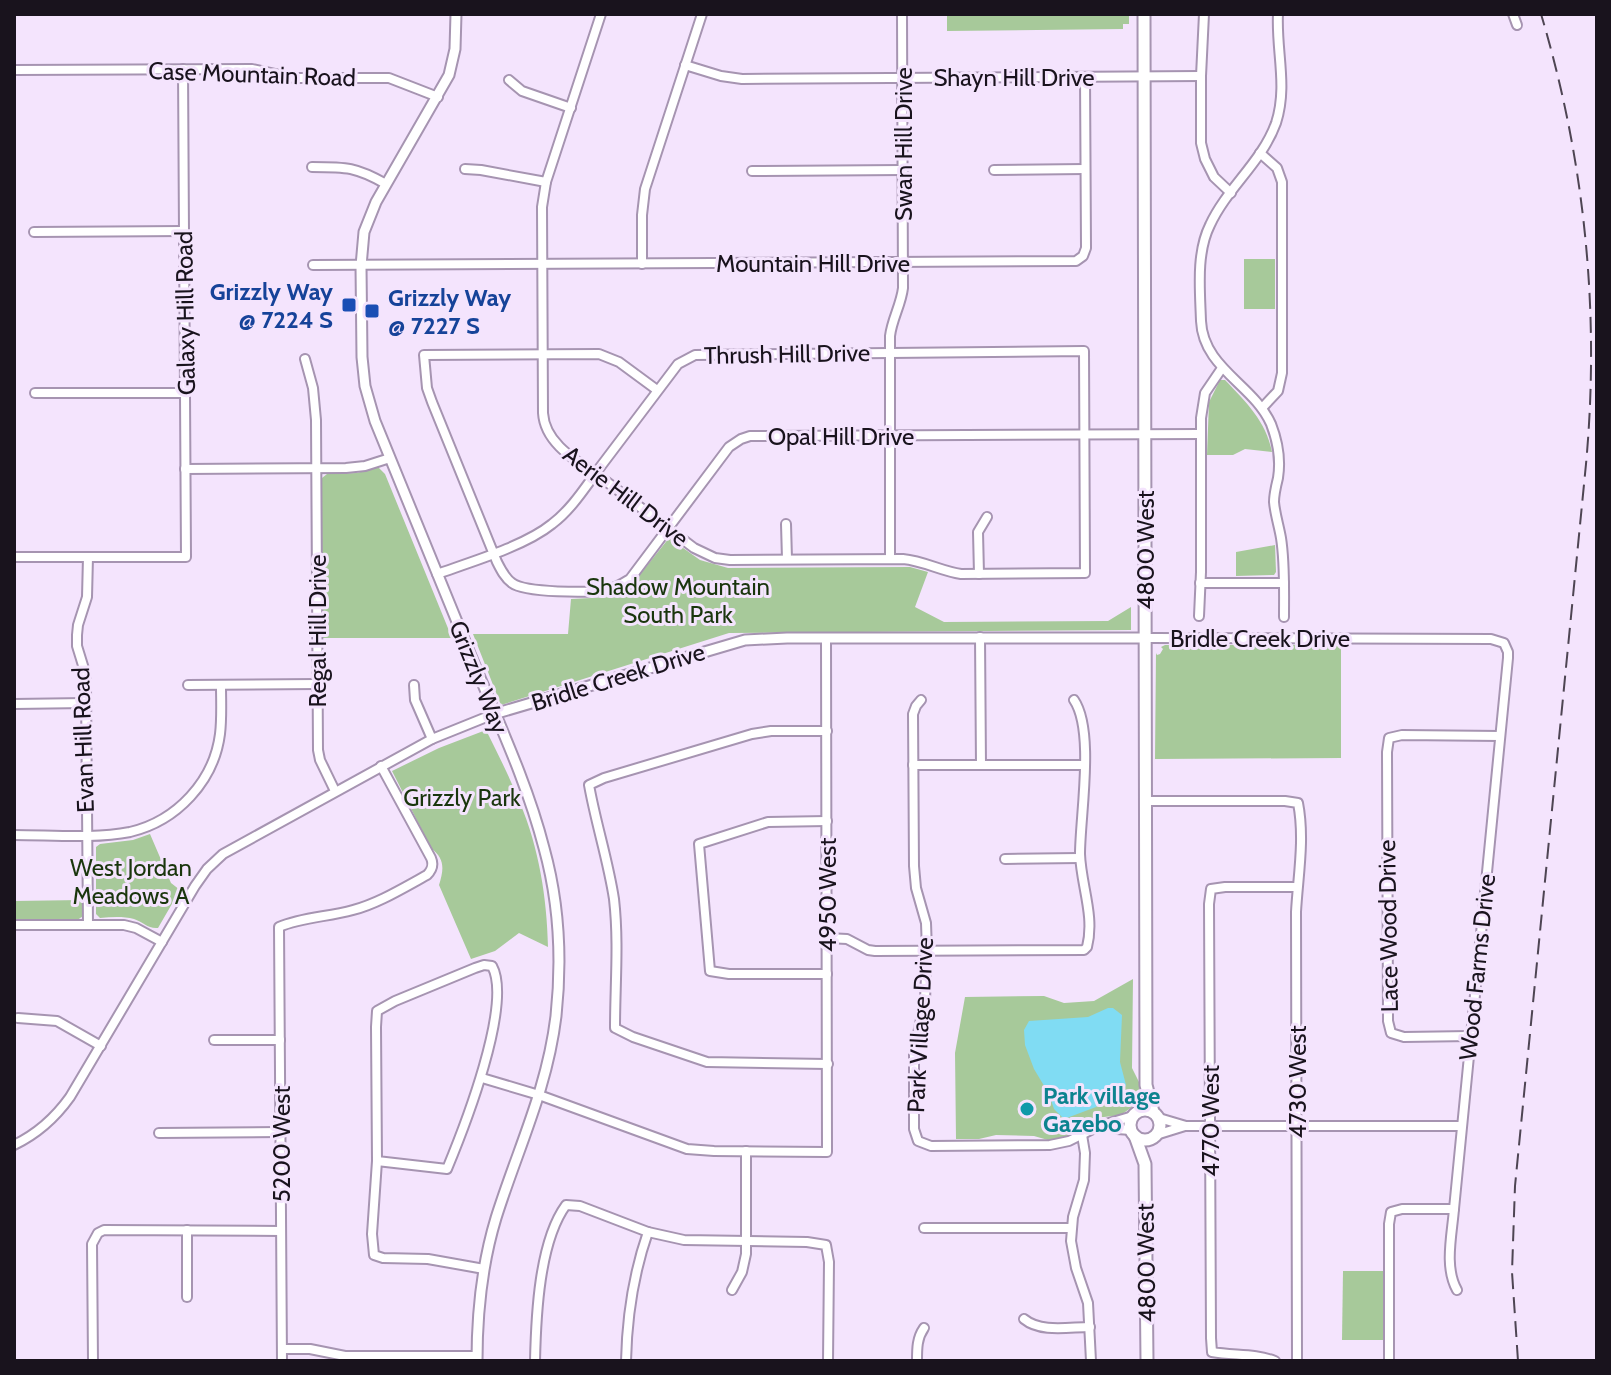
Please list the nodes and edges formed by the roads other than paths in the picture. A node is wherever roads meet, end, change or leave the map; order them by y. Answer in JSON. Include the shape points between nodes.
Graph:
{"nodes":[{"id":1,"x":456,"y":14,"type":"edge"},
{"id":2,"x":601,"y":14,"type":"edge"},
{"id":3,"x":702,"y":14,"type":"edge"},
{"id":4,"x":902,"y":14,"type":"edge"},
{"id":5,"x":1144,"y":14,"type":"edge"},
{"id":6,"x":1204,"y":14,"type":"edge"},
{"id":7,"x":1278,"y":14,"type":"edge"},
{"id":8,"x":1513,"y":14,"type":"edge"},
{"id":9,"x":1517,"y":25,"type":"dead end"},
{"id":10,"x":685,"y":65,"type":"junction"},
{"id":11,"x":183,"y":69,"type":"junction"},
{"id":12,"x":14,"y":70,"type":"edge"},
{"id":13,"x":1144,"y":76,"type":"junction"},
{"id":14,"x":1201,"y":76,"type":"junction"},
{"id":15,"x":1085,"y":77,"type":"junction"},
{"id":16,"x":902,"y":78,"type":"junction"},
{"id":17,"x":509,"y":80,"type":"dead end"},
{"id":18,"x":438,"y":97,"type":"junction"},
{"id":19,"x":571,"y":108,"type":"junction"},
{"id":20,"x":1260,"y":153,"type":"junction"},
{"id":21,"x":312,"y":167,"type":"dead end"},
{"id":22,"x":465,"y":169,"type":"dead end"},
{"id":23,"x":1085,"y":169,"type":"junction"},
{"id":24,"x":903,"y":170,"type":"junction"},
{"id":25,"x":994,"y":170,"type":"dead end"},
{"id":26,"x":752,"y":171,"type":"dead end"},
{"id":27,"x":546,"y":182,"type":"junction"},
{"id":28,"x":386,"y":184,"type":"junction"},
{"id":29,"x":1231,"y":193,"type":"junction"},
{"id":30,"x":184,"y":231,"type":"junction"},
{"id":31,"x":34,"y":232,"type":"dead end"},
{"id":32,"x":903,"y":263,"type":"junction"},
{"id":33,"x":642,"y":264,"type":"junction"},
{"id":34,"x":313,"y":265,"type":"dead end"},
{"id":35,"x":542,"y":265,"type":"junction"},
{"id":36,"x":361,"y":266,"type":"junction"},
{"id":37,"x":890,"y":353,"type":"junction"},
{"id":38,"x":543,"y":355,"type":"junction"},
{"id":39,"x":305,"y":359,"type":"dead end"},
{"id":40,"x":1222,"y":368,"type":"junction"},
{"id":41,"x":657,"y":390,"type":"junction"},
{"id":42,"x":35,"y":393,"type":"dead end"},
{"id":43,"x":186,"y":393,"type":"junction"},
{"id":44,"x":1262,"y":408,"type":"junction"},
{"id":45,"x":1145,"y":434,"type":"junction"},
{"id":46,"x":1201,"y":434,"type":"junction"},
{"id":47,"x":890,"y":435,"type":"junction"},
{"id":48,"x":1084,"y":435,"type":"junction"},
{"id":49,"x":390,"y":458,"type":"junction"},
{"id":50,"x":316,"y":468,"type":"junction"},
{"id":51,"x":185,"y":469,"type":"junction"},
{"id":52,"x":595,"y":474,"type":"junction"},
{"id":53,"x":987,"y":517,"type":"dead end"},
{"id":54,"x":786,"y":524,"type":"dead end"},
{"id":55,"x":669,"y":528,"type":"junction"},
{"id":56,"x":493,"y":553,"type":"junction"},
{"id":57,"x":14,"y":557,"type":"edge"},
{"id":58,"x":88,"y":557,"type":"junction"},
{"id":59,"x":787,"y":559,"type":"junction"},
{"id":60,"x":890,"y":559,"type":"junction"},
{"id":61,"x":437,"y":574,"type":"junction"},
{"id":62,"x":979,"y":574,"type":"junction"},
{"id":63,"x":1200,"y":583,"type":"junction"},
{"id":64,"x":1284,"y":583,"type":"junction"},
{"id":65,"x":1199,"y":616,"type":"dead end"},
{"id":66,"x":1284,"y":617,"type":"dead end"},
{"id":67,"x":980,"y":637,"type":"junction"},
{"id":68,"x":826,"y":638,"type":"junction"},
{"id":69,"x":1145,"y":638,"type":"junction"},
{"id":70,"x":1504,"y":643,"type":"joint"},
{"id":71,"x":317,"y":684,"type":"junction"},
{"id":72,"x":188,"y":685,"type":"dead end"},
{"id":73,"x":221,"y":685,"type":"junction"},
{"id":74,"x":414,"y":685,"type":"dead end"},
{"id":75,"x":921,"y":700,"type":"dead end"},
{"id":76,"x":1074,"y":700,"type":"dead end"},
{"id":77,"x":86,"y":703,"type":"junction"},
{"id":78,"x":14,"y":704,"type":"edge"},
{"id":79,"x":494,"y":714,"type":"junction"},
{"id":80,"x":827,"y":731,"type":"junction"},
{"id":81,"x":1500,"y":736,"type":"junction"},
{"id":82,"x":432,"y":739,"type":"junction"},
{"id":83,"x":913,"y":765,"type":"junction"},
{"id":84,"x":981,"y":765,"type":"junction"},
{"id":85,"x":1085,"y":765,"type":"junction"},
{"id":86,"x":381,"y":766,"type":"junction"},
{"id":87,"x":335,"y":791,"type":"junction"},
{"id":88,"x":1146,"y":801,"type":"junction"},
{"id":89,"x":827,"y":821,"type":"junction"},
{"id":90,"x":14,"y":835,"type":"edge"},
{"id":91,"x":87,"y":835,"type":"junction"},
{"id":92,"x":1080,"y":858,"type":"junction"},
{"id":93,"x":1005,"y":859,"type":"dead end"},
{"id":94,"x":1297,"y":887,"type":"junction"},
{"id":95,"x":14,"y":925,"type":"edge"},
{"id":96,"x":88,"y":925,"type":"junction"},
{"id":97,"x":827,"y":938,"type":"junction"},
{"id":98,"x":162,"y":942,"type":"junction"},
{"id":99,"x":927,"y":951,"type":"junction"},
{"id":100,"x":827,"y":974,"type":"junction"},
{"id":101,"x":18,"y":1018,"type":"dead end"},
{"id":102,"x":1470,"y":1036,"type":"junction"},
{"id":103,"x":214,"y":1040,"type":"dead end"},
{"id":104,"x":280,"y":1040,"type":"junction"},
{"id":105,"x":101,"y":1046,"type":"junction"},
{"id":106,"x":828,"y":1064,"type":"junction"},
{"id":107,"x":482,"y":1078,"type":"junction"},
{"id":108,"x":1146,"y":1085,"type":"junction"},
{"id":109,"x":539,"y":1095,"type":"junction"},
{"id":110,"x":1135,"y":1114,"type":"junction"},
{"id":111,"x":1156,"y":1115,"type":"junction"},
{"id":112,"x":1106,"y":1124,"type":"junction"},
{"id":113,"x":1210,"y":1125,"type":"junction"},
{"id":114,"x":1297,"y":1125,"type":"junction"},
{"id":115,"x":1186,"y":1126,"type":"junction"},
{"id":116,"x":1461,"y":1126,"type":"junction"},
{"id":117,"x":281,"y":1132,"type":"junction"},
{"id":118,"x":159,"y":1133,"type":"dead end"},
{"id":119,"x":1133,"y":1133,"type":"junction"},
{"id":120,"x":1082,"y":1135,"type":"junction"},
{"id":121,"x":1154,"y":1136,"type":"junction"},
{"id":122,"x":14,"y":1145,"type":"edge"},
{"id":123,"x":746,"y":1151,"type":"junction"},
{"id":124,"x":377,"y":1161,"type":"junction"},
{"id":125,"x":1145,"y":1164,"type":"junction"},
{"id":126,"x":1454,"y":1209,"type":"junction"},
{"id":127,"x":924,"y":1228,"type":"dead end"},
{"id":128,"x":1071,"y":1228,"type":"junction"},
{"id":129,"x":187,"y":1230,"type":"junction"},
{"id":130,"x":281,"y":1231,"type":"junction"},
{"id":131,"x":648,"y":1232,"type":"junction"},
{"id":132,"x":747,"y":1242,"type":"junction"},
{"id":133,"x":484,"y":1269,"type":"junction"},
{"id":134,"x":732,"y":1290,"type":"dead end"},
{"id":135,"x":1457,"y":1290,"type":"dead end"},
{"id":136,"x":187,"y":1297,"type":"dead end"},
{"id":137,"x":1024,"y":1319,"type":"dead end"},
{"id":138,"x":1090,"y":1327,"type":"junction"},
{"id":139,"x":924,"y":1328,"type":"dead end"},
{"id":140,"x":282,"y":1349,"type":"junction"},
{"id":141,"x":417,"y":1358,"type":"edge"},
{"id":142,"x":477,"y":1359,"type":"edge"},
{"id":143,"x":93,"y":1361,"type":"edge"},
{"id":144,"x":282,"y":1361,"type":"edge"},
{"id":145,"x":535,"y":1361,"type":"edge"},
{"id":146,"x":626,"y":1361,"type":"edge"},
{"id":147,"x":828,"y":1361,"type":"edge"},
{"id":148,"x":917,"y":1361,"type":"edge"},
{"id":149,"x":1091,"y":1361,"type":"edge"},
{"id":150,"x":1147,"y":1361,"type":"edge"},
{"id":151,"x":1275,"y":1361,"type":"edge"},
{"id":152,"x":1297,"y":1361,"type":"edge"},
{"id":153,"x":1389,"y":1361,"type":"edge"}],
"edges":[{"from":1,"to":18,"type":"street","name":"Grizzly Way","via":[[453,61]]},
{"from":2,"to":19,"type":"street","name":"Aerie Hill Drive"},
{"from":3,"to":10,"type":"street"},
{"from":4,"to":16,"type":"street","name":"Swan Hill Drive"},
{"from":5,"to":13,"type":"main road","name":"4800 West"},
{"from":6,"to":14,"type":"street"},
{"from":7,"to":20,"type":"street","via":[[1281,102]]},
{"from":8,"to":9,"type":"street"},
{"from":10,"to":16,"type":"street","name":"Shayn Hill Drive","via":[[731,78]]},
{"from":10,"to":33,"type":"street","via":[[645,189]]},
{"from":11,"to":12,"type":"street","name":"Case Mountain Road"},
{"from":11,"to":18,"type":"street","name":"Case Mountain Road","via":[[252,69],[294,78],[389,78]]},
{"from":11,"to":30,"type":"street","name":"Galaxy Hill Road"},
{"from":13,"to":14,"type":"street","name":"Shayn Hill Drive"},
{"from":13,"to":15,"type":"street","name":"Shayn Hill Drive"},
{"from":13,"to":45,"type":"main road","name":"4800 West"},
{"from":14,"to":29,"type":"street","via":[[1205,159]]},
{"from":15,"to":16,"type":"street","name":"Shayn Hill Drive"},
{"from":15,"to":23,"type":"street","name":"Mountain Hill Drive"},
{"from":16,"to":24,"type":"street","name":"Swan Hill Drive"},
{"from":17,"to":19,"type":"street","via":[[522,91]]},
{"from":18,"to":28,"type":"street","name":"Grizzly Way"},
{"from":19,"to":27,"type":"street","name":"Aerie Hill Drive"},
{"from":20,"to":29,"type":"street"},
{"from":20,"to":44,"type":"street","via":[[1277,168],[1282,182],[1282,373],[1278,391]]},
{"from":21,"to":28,"type":"street","via":[[360,170]]},
{"from":22,"to":27,"type":"street"},
{"from":23,"to":25,"type":"street"},
{"from":23,"to":32,"type":"street","name":"Mountain Hill Drive","via":[[1086,248],[1079,260]]},
{"from":24,"to":26,"type":"street"},
{"from":24,"to":32,"type":"street","name":"Swan Hill Drive"},
{"from":27,"to":35,"type":"street","name":"Aerie Hill Drive"},
{"from":28,"to":36,"type":"street","name":"Grizzly Way","via":[[364,232]]},
{"from":29,"to":40,"type":"street","via":[[1210,224],[1201,263],[1201,329]]},
{"from":30,"to":31,"type":"street"},
{"from":30,"to":43,"type":"street","name":"Galaxy Hill Road"},
{"from":32,"to":33,"type":"street","name":"Mountain Hill Drive"},
{"from":32,"to":37,"type":"street","name":"Swan Hill Drive","via":[[903,292],[892,324]]},
{"from":33,"to":35,"type":"street","name":"Mountain Hill Drive"},
{"from":34,"to":36,"type":"street","name":"Mountain Hill Drive"},
{"from":35,"to":36,"type":"street","name":"Mountain Hill Drive"},
{"from":35,"to":38,"type":"street","name":"Aerie Hill Drive"},
{"from":36,"to":49,"type":"street","name":"Grizzly Way","via":[[365,386]]},
{"from":37,"to":41,"type":"street","name":"Thrush Hill Drive","via":[[695,355],[678,364]]},
{"from":37,"to":47,"type":"street","name":"Swan Hill Drive"},
{"from":37,"to":48,"type":"street","name":"Thrush Hill Drive","via":[[1084,351]]},
{"from":38,"to":41,"type":"street","via":[[605,355]]},
{"from":38,"to":52,"type":"street","name":"Aerie Hill Drive","via":[[547,430]]},
{"from":38,"to":56,"type":"street","via":[[424,355],[427,388]]},
{"from":39,"to":50,"type":"street","name":"Regal Hill Drive","via":[[315,403]]},
{"from":40,"to":44,"type":"street"},
{"from":40,"to":46,"type":"street","via":[[1205,393]]},
{"from":41,"to":52,"type":"street","name":"Thrush Hill Drive"},
{"from":42,"to":43,"type":"street"},
{"from":43,"to":51,"type":"street","name":"Galaxy Hill Road"},
{"from":44,"to":64,"type":"street","via":[[1278,446],[1274,504]]},
{"from":45,"to":46,"type":"street","name":"Opal Hill Drive"},
{"from":45,"to":48,"type":"street","name":"Opal Hill Drive"},
{"from":45,"to":69,"type":"main road","name":"4800 West"},
{"from":46,"to":63,"type":"street"},
{"from":47,"to":48,"type":"street","name":"Opal Hill Drive"},
{"from":47,"to":55,"type":"street","name":"Opal Hill Drive","via":[[741,439],[729,447]]},
{"from":47,"to":60,"type":"street","name":"Swan Hill Drive"},
{"from":48,"to":62,"type":"street","name":"Aerie Hill Drive","via":[[1085,573]]},
{"from":49,"to":50,"type":"street","via":[[356,467]]},
{"from":49,"to":61,"type":"street","name":"Grizzly Way"},
{"from":50,"to":51,"type":"street"},
{"from":50,"to":71,"type":"street","name":"Regal Hill Drive"},
{"from":51,"to":58,"type":"street","name":"Galaxy Hill Road","via":[[186,557]]},
{"from":52,"to":55,"type":"street","name":"Aerie Hill Drive"},
{"from":52,"to":56,"type":"street","name":"Thrush Hill Drive","via":[[551,526]]},
{"from":53,"to":62,"type":"street","via":[[978,532]]},
{"from":54,"to":59,"type":"street"},
{"from":55,"to":56,"type":"street","name":"Opal Hill Drive","via":[[630,579],[610,590],[529,590],[513,585]]},
{"from":55,"to":59,"type":"street","name":"Aerie Hill Drive","via":[[715,558]]},
{"from":56,"to":61,"type":"street","name":"Thrush Hill Drive"},
{"from":57,"to":58,"type":"street"},
{"from":58,"to":77,"type":"street","name":"Evan Hill Road","via":[[87,597],[77,635]]},
{"from":59,"to":60,"type":"street","name":"Aerie Hill Drive"},
{"from":60,"to":62,"type":"street","name":"Aerie Hill Drive"},
{"from":61,"to":79,"type":"street","name":"Grizzly Way"},
{"from":63,"to":64,"type":"street"},
{"from":63,"to":65,"type":"street"},
{"from":64,"to":66,"type":"street"},
{"from":67,"to":68,"type":"street","name":"Bridle Creek Drive"},
{"from":67,"to":69,"type":"street","name":"Bridle Creek Drive"},
{"from":67,"to":84,"type":"street"},
{"from":68,"to":79,"type":"street","name":"Bridle Creek Drive","via":[[745,640]]},
{"from":68,"to":80,"type":"street","name":"4950 West"},
{"from":69,"to":70,"type":"street","name":"Bridle Creek Drive"},
{"from":69,"to":88,"type":"main road","name":"4800 West"},
{"from":70,"to":81,"type":"street","name":"Wood Farms Drive","via":[[1508,658]]},
{"from":71,"to":73,"type":"street"},
{"from":71,"to":87,"type":"street","name":"Regal Hill Drive","via":[[318,750]]},
{"from":72,"to":73,"type":"street"},
{"from":73,"to":91,"type":"street","via":[[217,750],[190,797],[142,828]]},
{"from":74,"to":82,"type":"street"},
{"from":75,"to":83,"type":"street","name":"Park Village Drive","via":[[913,714]]},
{"from":76,"to":85,"type":"street","via":[[1082,715]]},
{"from":77,"to":78,"type":"street"},
{"from":77,"to":91,"type":"street","name":"Evan Hill Road"},
{"from":79,"to":82,"type":"street","name":"Bridle Creek Drive"},
{"from":79,"to":109,"type":"street","name":"Grizzly Way","via":[[530,802],[553,888],[559,956],[556,1017]]},
{"from":80,"to":89,"type":"street","name":"4950 West"},
{"from":80,"to":106,"type":"street","via":[[752,734],[589,785],[614,902],[615,1028],[707,1062]]},
{"from":81,"to":102,"type":"street","name":"Wood Farms Drive"},
{"from":81,"to":102,"type":"street","name":"Lace Wood Drive","via":[[1402,735],[1389,738],[1387,752],[1391,1033]]},
{"from":82,"to":86,"type":"street","name":"Bridle Creek Drive"},
{"from":83,"to":84,"type":"street"},
{"from":83,"to":99,"type":"street","name":"Park Village Drive","via":[[914,878]]},
{"from":84,"to":85,"type":"street"},
{"from":85,"to":92,"type":"street"},
{"from":86,"to":87,"type":"street","name":"Bridle Creek Drive"},
{"from":86,"to":104,"type":"street","name":"5200 West","via":[[433,867],[368,906],[279,927]]},
{"from":87,"to":98,"type":"street","name":"Bridle Creek Drive","via":[[223,854],[201,877]]},
{"from":88,"to":94,"type":"street","name":"4730 West","via":[[1298,803]]},
{"from":88,"to":108,"type":"main road","name":"4800 West"},
{"from":89,"to":97,"type":"street","name":"4950 West"},
{"from":89,"to":100,"type":"street","via":[[768,822],[699,844],[710,971]]},
{"from":90,"to":91,"type":"street"},
{"from":91,"to":96,"type":"street","name":"Evan Hill Road"},
{"from":92,"to":93,"type":"street"},
{"from":92,"to":99,"type":"street","via":[[1089,913],[1089,943],[1084,950]]},
{"from":94,"to":113,"type":"street","name":"4770 West","via":[[1211,889]]},
{"from":94,"to":114,"type":"street","name":"4730 West"},
{"from":95,"to":96,"type":"street"},
{"from":96,"to":98,"type":"street","via":[[130,926]]},
{"from":97,"to":99,"type":"street","via":[[847,939],[868,950]]},
{"from":97,"to":100,"type":"street","name":"4950 West"},
{"from":98,"to":105,"type":"street","name":"Bridle Creek Drive"},
{"from":99,"to":120,"type":"street","name":"Park Village Drive","via":[[925,1000],[914,1053],[918,1141],[931,1146],[1050,1145]]},
{"from":100,"to":106,"type":"street","name":"4950 West"},
{"from":101,"to":105,"type":"street","via":[[57,1021]]},
{"from":102,"to":116,"type":"street","name":"Wood Farms Drive"},
{"from":103,"to":104,"type":"street"},
{"from":104,"to":117,"type":"street","name":"5200 West"},
{"from":105,"to":122,"type":"street","name":"Bridle Creek Drive","via":[[59,1112]]},
{"from":106,"to":123,"type":"street","name":"4950 West","via":[[827,1152]]},
{"from":107,"to":109,"type":"street"},
{"from":107,"to":124,"type":"street","via":[[447,1169]]},
{"from":107,"to":124,"type":"street","via":[[497,984],[492,966],[475,968],[377,1011]]},
{"from":108,"to":110,"type":"main road","name":"4800 West"},
{"from":108,"to":111,"type":"main road","name":"4800 West"},
{"from":109,"to":123,"type":"street","via":[[687,1149]]},
{"from":109,"to":133,"type":"street","name":"Grizzly Way"},
{"from":110,"to":111,"type":"main road","via":[[1146,1109]]},
{"from":110,"to":112,"type":"street","name":"Park Village Drive"},
{"from":110,"to":119,"type":"main road","name":"4800 West","via":[[1130,1122]]},
{"from":111,"to":115,"type":"street"},
{"from":111,"to":121,"type":"main road","name":"4800 West","via":[[1160,1126]]},
{"from":112,"to":119,"type":"street"},
{"from":112,"to":120,"type":"street","name":"Park Village Drive"},
{"from":113,"to":114,"type":"street"},
{"from":113,"to":115,"type":"street"},
{"from":113,"to":151,"type":"street","name":"4770 West","via":[[1212,1352]]},
{"from":114,"to":116,"type":"street"},
{"from":114,"to":152,"type":"street","name":"4730 West"},
{"from":115,"to":121,"type":"street"},
{"from":116,"to":126,"type":"street","name":"Wood Farms Drive"},
{"from":117,"to":118,"type":"street"},
{"from":117,"to":130,"type":"street","name":"5200 West"},
{"from":119,"to":121,"type":"main road","via":[[1144,1140]]},
{"from":119,"to":125,"type":"main road","name":"4800 West"},
{"from":120,"to":128,"type":"street","via":[[1084,1180]]},
{"from":121,"to":125,"type":"main road","name":"4800 West"},
{"from":123,"to":132,"type":"street"},
{"from":124,"to":133,"type":"street","via":[[374,1255]]},
{"from":125,"to":150,"type":"main road","name":"4800 West"},
{"from":126,"to":135,"type":"street","name":"Wood Farms Drive","via":[[1449,1270]]},
{"from":126,"to":153,"type":"street","via":[[1391,1212]]},
{"from":127,"to":128,"type":"street"},
{"from":128,"to":138,"type":"street"},
{"from":129,"to":130,"type":"street"},
{"from":129,"to":136,"type":"street"},
{"from":129,"to":143,"type":"street","via":[[104,1230],[96,1235]]},
{"from":130,"to":140,"type":"street","name":"5200 West"},
{"from":131,"to":132,"type":"street","via":[[684,1240]]},
{"from":131,"to":145,"type":"street","via":[[566,1205],[557,1218],[542,1275]]},
{"from":131,"to":146,"type":"street","via":[[630,1297]]},
{"from":132,"to":134,"type":"street","via":[[745,1263]]},
{"from":132,"to":147,"type":"street","via":[[826,1245]]},
{"from":133,"to":142,"type":"street","name":"Grizzly Way"},
{"from":137,"to":138,"type":"street","via":[[1042,1327]]},
{"from":138,"to":149,"type":"street"},
{"from":139,"to":148,"type":"street"},
{"from":140,"to":141,"type":"street"},
{"from":140,"to":144,"type":"street","name":"5200 West"},
{"from":141,"to":142,"type":"street"}]}
